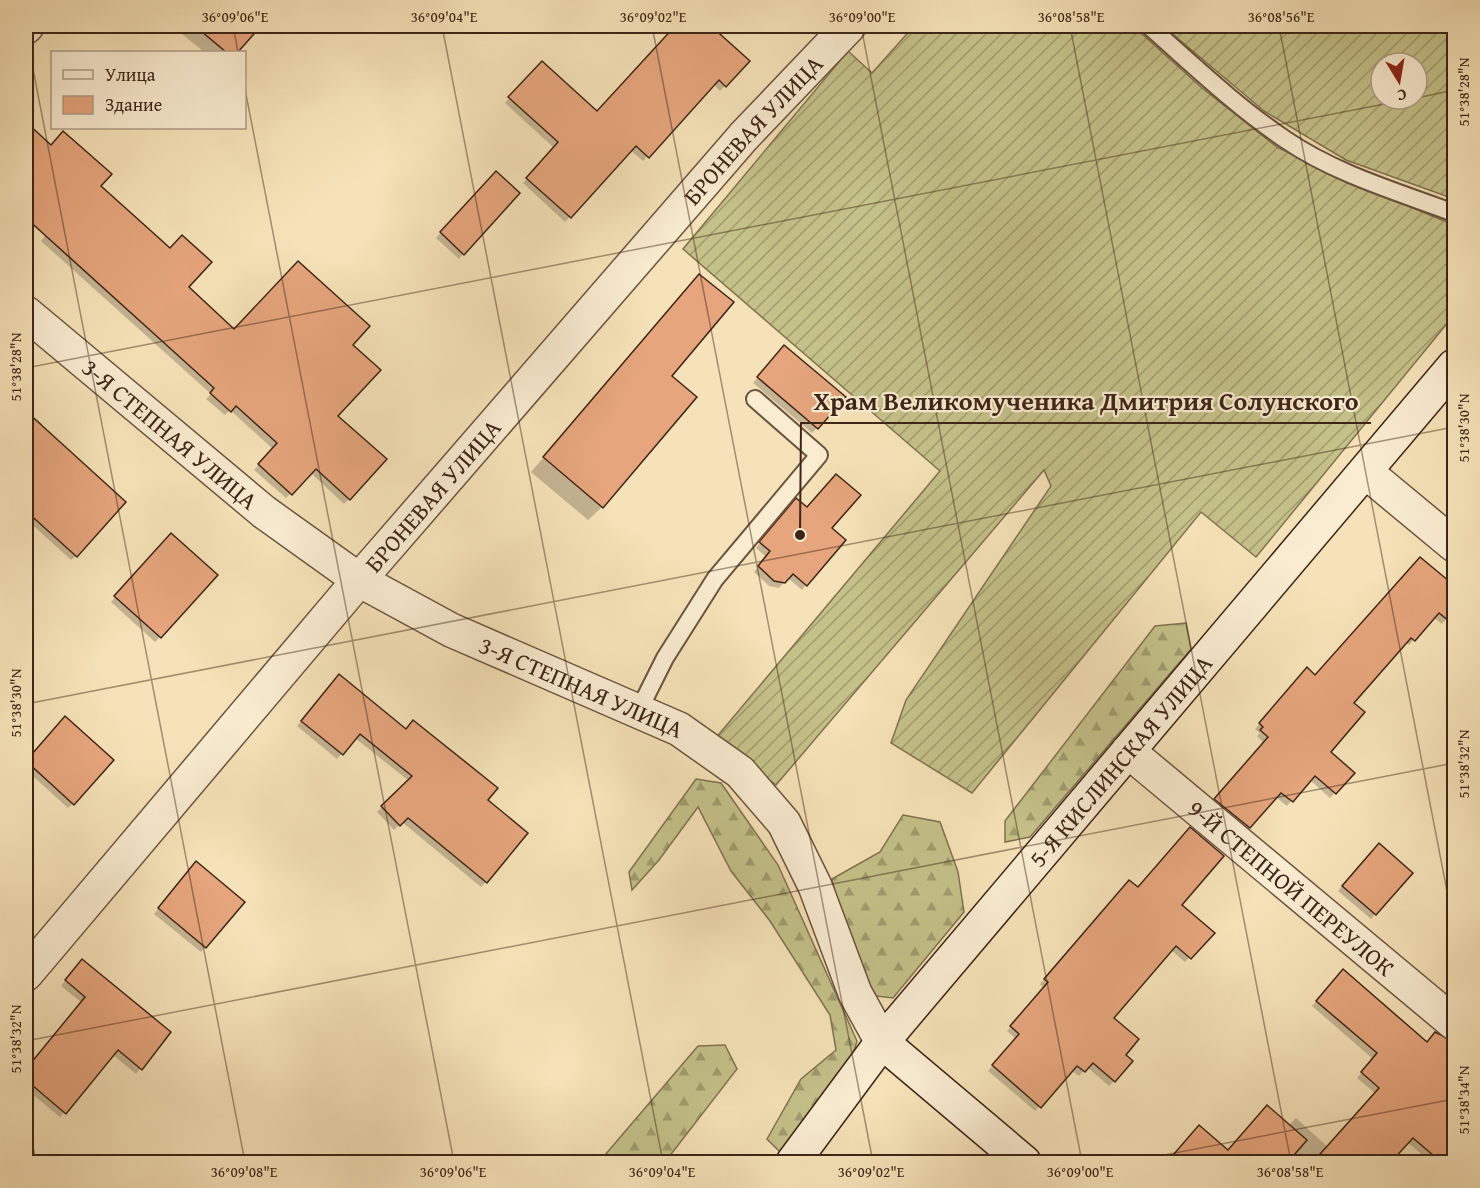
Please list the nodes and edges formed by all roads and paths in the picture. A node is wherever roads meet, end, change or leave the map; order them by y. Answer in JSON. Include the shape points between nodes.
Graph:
{"nodes":[{"id":1,"x":849,"y":26,"type":"edge"},
{"id":2,"x":1149,"y":26,"type":"edge"},
{"id":3,"x":1455,"y":213,"type":"edge"},
{"id":4,"x":26,"y":313,"type":"edge"},
{"id":5,"x":1455,"y":366,"type":"edge"},
{"id":6,"x":755,"y":399,"type":"dead end"},
{"id":7,"x":1366,"y":472,"type":"junction"},
{"id":8,"x":1455,"y":545,"type":"edge"},
{"id":9,"x":359,"y":580,"type":"junction"},
{"id":10,"x":638,"y":712,"type":"junction"},
{"id":11,"x":1128,"y":751,"type":"junction"},
{"id":12,"x":26,"y":974,"type":"edge"},
{"id":13,"x":1455,"y":1023,"type":"edge"},
{"id":14,"x":882,"y":1041,"type":"junction"},
{"id":15,"x":793,"y":1162,"type":"edge"},
{"id":16,"x":1024,"y":1162,"type":"edge"}],
"edges":[{"from":1,"to":9,"type":"street","name":"БРОНЕВАЯ УЛИЦА","via":[[736,146]]},
{"from":2,"to":3,"type":"lane","via":[[1287,141],[1348,173]]},
{"from":4,"to":9,"type":"street","name":"3-Я СТЕПНАЯ УЛИЦА","via":[[264,512]]},
{"from":5,"to":7,"type":"street","name":"5-Я КИСЛИНСКАЯ УЛИЦА"},
{"from":6,"to":10,"type":"lane","via":[[819,455],[715,579],[664,658]]},
{"from":7,"to":8,"type":"street"},
{"from":7,"to":11,"type":"street","name":"5-Я КИСЛИНСКАЯ УЛИЦА"},
{"from":9,"to":10,"type":"street","name":"3-Я СТЕПНАЯ УЛИЦА","via":[[451,630]]},
{"from":9,"to":12,"type":"street","name":"БРОНЕВАЯ УЛИЦА"},
{"from":10,"to":14,"type":"street","name":"3-Я СТЕПНАЯ УЛИЦА","via":[[679,729],[740,771],[784,824],[815,886],[855,993]]},
{"from":11,"to":13,"type":"street","name":"9-Й СТЕПНОЙ ПЕРЕУЛОК"},
{"from":11,"to":14,"type":"street","name":"5-Я КИСЛИНСКАЯ УЛИЦА"},
{"from":14,"to":15,"type":"street","name":"5-Я КИСЛИНСКАЯ УЛИЦА"},
{"from":14,"to":16,"type":"street","name":"3-Я СТЕПНАЯ УЛИЦА"}]}
